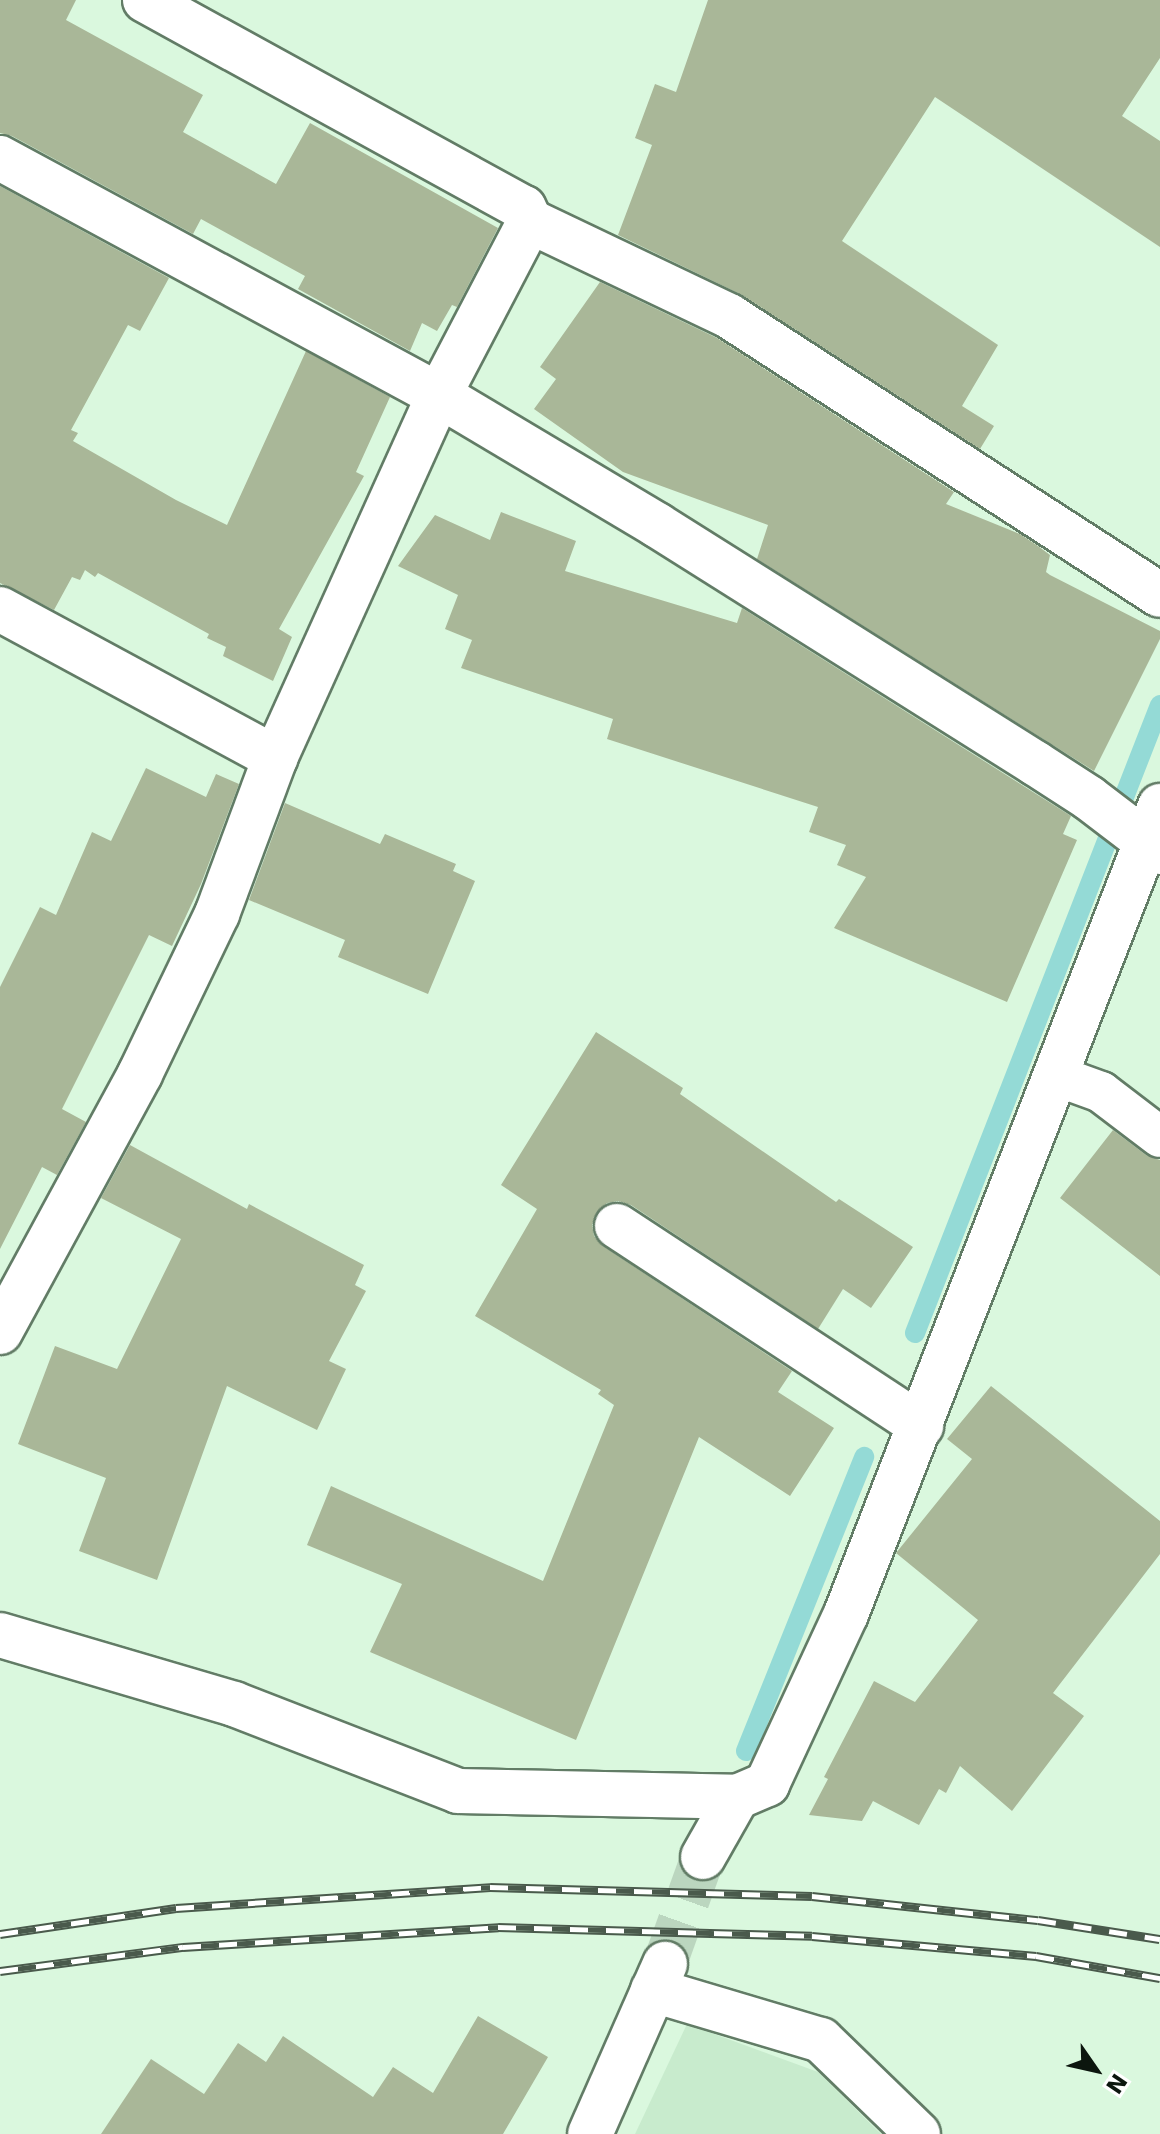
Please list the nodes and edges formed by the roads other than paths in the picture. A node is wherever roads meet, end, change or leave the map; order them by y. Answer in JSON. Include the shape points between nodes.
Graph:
{"nodes":[{"id":1,"x":145,"y":0,"type":"edge"},
{"id":2,"x":0,"y":158,"type":"edge"},
{"id":3,"x":530,"y":221,"type":"junction"},
{"id":4,"x":439,"y":395,"type":"junction"},
{"id":5,"x":1160,"y":595,"type":"edge"},
{"id":6,"x":0,"y":609,"type":"edge"},
{"id":7,"x":275,"y":758,"type":"junction"},
{"id":8,"x":1155,"y":833,"type":"edge"},
{"id":9,"x":1057,"y":1076,"type":"junction"},
{"id":10,"x":1160,"y":1137,"type":"edge"},
{"id":11,"x":617,"y":1226,"type":"dead end"},
{"id":12,"x":0,"y":1332,"type":"edge"},
{"id":13,"x":921,"y":1426,"type":"junction"},
{"id":14,"x":0,"y":1635,"type":"edge"},
{"id":15,"x":737,"y":1797,"type":"junction"},
{"id":16,"x":703,"y":1857,"type":"tunnel mouth"},
{"id":17,"x":590,"y":2134,"type":"edge"},
{"id":18,"x":918,"y":2134,"type":"edge"}],
"edges":[{"from":1,"to":3,"type":"street","via":[[524,208]]},
{"from":2,"to":4,"type":"street"},
{"from":3,"to":4,"type":"street"},
{"from":3,"to":5,"type":"street","via":[[729,316]]},
{"from":4,"to":7,"type":"street"},
{"from":4,"to":8,"type":"street","via":[[657,525],[1089,798]]},
{"from":6,"to":7,"type":"street"},
{"from":7,"to":12,"type":"street","via":[[217,914],[140,1074]]},
{"from":8,"to":9,"type":"street"},
{"from":9,"to":10,"type":"lane","via":[[1101,1092]]},
{"from":9,"to":13,"type":"street"},
{"from":11,"to":13,"type":"street"},
{"from":13,"to":15,"type":"street","via":[[846,1614],[767,1784]]},
{"from":14,"to":15,"type":"street","via":[[234,1704],[458,1791]]},
{"from":15,"to":16,"type":"street"},
{"from":17,"to":18,"type":"street","via":[[659,1976],[821,2040]]}]}
